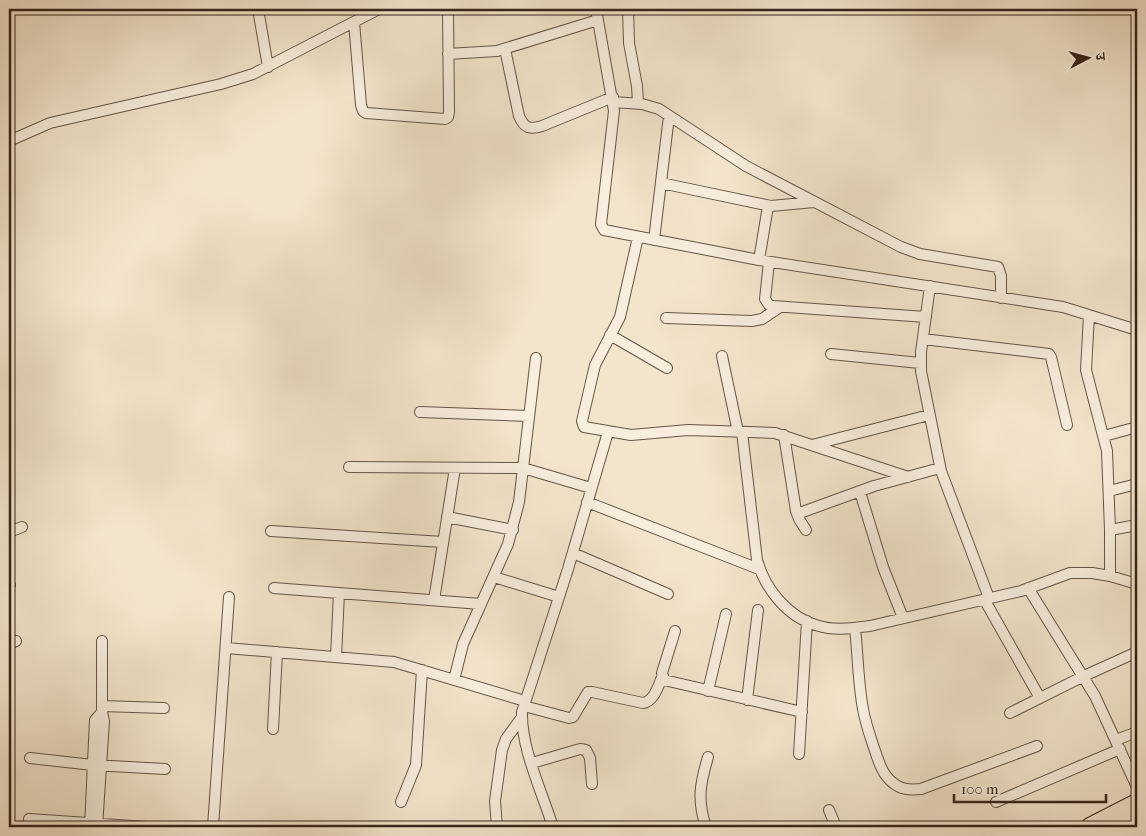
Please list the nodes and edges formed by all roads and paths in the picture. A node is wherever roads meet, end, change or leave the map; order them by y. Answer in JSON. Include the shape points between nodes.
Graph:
{"nodes":[{"id":1,"x":258,"y":9,"type":"edge"},
{"id":2,"x":379,"y":9,"type":"edge"},
{"id":3,"x":448,"y":9,"type":"edge"},
{"id":4,"x":596,"y":9,"type":"edge"},
{"id":5,"x":628,"y":9,"type":"edge"},
{"id":6,"x":598,"y":20,"type":"junction"},
{"id":7,"x":354,"y":22,"type":"junction"},
{"id":8,"x":505,"y":49,"type":"junction"},
{"id":9,"x":448,"y":54,"type":"junction"},
{"id":10,"x":268,"y":67,"type":"junction"},
{"id":11,"x":613,"y":100,"type":"junction"},
{"id":12,"x":638,"y":103,"type":"junction"},
{"id":13,"x":669,"y":116,"type":"junction"},
{"id":14,"x":9,"y":141,"type":"edge"},
{"id":15,"x":661,"y":183,"type":"junction"},
{"id":16,"x":815,"y":202,"type":"junction"},
{"id":17,"x":768,"y":206,"type":"junction"},
{"id":18,"x":638,"y":237,"type":"junction"},
{"id":19,"x":654,"y":240,"type":"junction"},
{"id":20,"x":764,"y":261,"type":"junction"},
{"id":21,"x":930,"y":286,"type":"junction"},
{"id":22,"x":1001,"y":298,"type":"junction"},
{"id":23,"x":780,"y":307,"type":"junction"},
{"id":24,"x":1089,"y":315,"type":"junction"},
{"id":25,"x":926,"y":316,"type":"junction"},
{"id":26,"x":666,"y":318,"type":"dead end"},
{"id":27,"x":1137,"y":330,"type":"edge"},
{"id":28,"x":610,"y":335,"type":"junction"},
{"id":29,"x":923,"y":339,"type":"junction"},
{"id":30,"x":831,"y":354,"type":"dead end"},
{"id":31,"x":722,"y":356,"type":"dead end"},
{"id":32,"x":536,"y":358,"type":"dead end"},
{"id":33,"x":920,"y":363,"type":"junction"},
{"id":34,"x":667,"y":368,"type":"dead end"},
{"id":35,"x":420,"y":412,"type":"dead end"},
{"id":36,"x":929,"y":415,"type":"junction"},
{"id":37,"x":529,"y":416,"type":"junction"},
{"id":38,"x":1067,"y":426,"type":"dead end"},
{"id":39,"x":1137,"y":427,"type":"edge"},
{"id":40,"x":608,"y":432,"type":"junction"},
{"id":41,"x":740,"y":432,"type":"junction"},
{"id":42,"x":784,"y":435,"type":"junction"},
{"id":43,"x":1104,"y":436,"type":"junction"},
{"id":44,"x":812,"y":445,"type":"junction"},
{"id":45,"x":349,"y":467,"type":"dead end"},
{"id":46,"x":455,"y":468,"type":"junction"},
{"id":47,"x":523,"y":468,"type":"junction"},
{"id":48,"x":940,"y":468,"type":"junction"},
{"id":49,"x":908,"y":477,"type":"junction"},
{"id":50,"x":1137,"y":484,"type":"edge"},
{"id":51,"x":592,"y":488,"type":"junction"},
{"id":52,"x":1109,"y":491,"type":"junction"},
{"id":53,"x":860,"y":492,"type":"junction"},
{"id":54,"x":588,"y":502,"type":"junction"},
{"id":55,"x":798,"y":514,"type":"junction"},
{"id":56,"x":448,"y":517,"type":"junction"},
{"id":57,"x":1137,"y":525,"type":"edge"},
{"id":58,"x":22,"y":527,"type":"dead end"},
{"id":59,"x":513,"y":530,"type":"junction"},
{"id":60,"x":806,"y":530,"type":"dead end"},
{"id":61,"x":1110,"y":530,"type":"junction"},
{"id":62,"x":271,"y":531,"type":"dead end"},
{"id":63,"x":9,"y":532,"type":"edge"},
{"id":64,"x":444,"y":542,"type":"junction"},
{"id":65,"x":573,"y":553,"type":"junction"},
{"id":66,"x":759,"y":568,"type":"junction"},
{"id":67,"x":1110,"y":576,"type":"junction"},
{"id":68,"x":494,"y":577,"type":"junction"},
{"id":69,"x":1137,"y":584,"type":"edge"},
{"id":70,"x":274,"y":588,"type":"dead end"},
{"id":71,"x":1028,"y":588,"type":"junction"},
{"id":72,"x":340,"y":593,"type":"junction"},
{"id":73,"x":668,"y":594,"type":"dead end"},
{"id":74,"x":229,"y":597,"type":"dead end"},
{"id":75,"x":559,"y":597,"type":"junction"},
{"id":76,"x":987,"y":599,"type":"junction"},
{"id":77,"x":434,"y":600,"type":"junction"},
{"id":78,"x":482,"y":604,"type":"junction"},
{"id":79,"x":758,"y":610,"type":"dead end"},
{"id":80,"x":726,"y":614,"type":"dead end"},
{"id":81,"x":903,"y":618,"type":"junction"},
{"id":82,"x":807,"y":621,"type":"junction"},
{"id":83,"x":855,"y":628,"type":"junction"},
{"id":84,"x":675,"y":631,"type":"dead end"},
{"id":85,"x":102,"y":641,"type":"dead end"},
{"id":86,"x":226,"y":648,"type":"junction"},
{"id":87,"x":277,"y":652,"type":"junction"},
{"id":88,"x":1137,"y":652,"type":"edge"},
{"id":89,"x":336,"y":657,"type":"junction"},
{"id":90,"x":422,"y":670,"type":"junction"},
{"id":91,"x":1084,"y":676,"type":"junction"},
{"id":92,"x":662,"y":677,"type":"junction"},
{"id":93,"x":454,"y":680,"type":"junction"},
{"id":94,"x":708,"y":691,"type":"junction"},
{"id":95,"x":1040,"y":698,"type":"junction"},
{"id":96,"x":747,"y":700,"type":"junction"},
{"id":97,"x":164,"y":708,"type":"dead end"},
{"id":98,"x":524,"y":708,"type":"junction"},
{"id":99,"x":102,"y":709,"type":"junction"},
{"id":100,"x":802,"y":712,"type":"junction"},
{"id":101,"x":1010,"y":712,"type":"dead end"},
{"id":102,"x":273,"y":728,"type":"dead end"},
{"id":103,"x":1137,"y":732,"type":"edge"},
{"id":104,"x":1118,"y":744,"type":"junction"},
{"id":105,"x":1037,"y":746,"type":"dead end"},
{"id":106,"x":799,"y":754,"type":"dead end"},
{"id":107,"x":708,"y":757,"type":"dead end"},
{"id":108,"x":30,"y":758,"type":"dead end"},
{"id":109,"x":532,"y":763,"type":"junction"},
{"id":110,"x":97,"y":765,"type":"junction"},
{"id":111,"x":165,"y":769,"type":"dead end"},
{"id":112,"x":592,"y":784,"type":"dead end"},
{"id":113,"x":1137,"y":786,"type":"edge"},
{"id":114,"x":401,"y":802,"type":"dead end"},
{"id":115,"x":996,"y":802,"type":"dead end"},
{"id":116,"x":1137,"y":803,"type":"edge"},
{"id":117,"x":829,"y":810,"type":"dead end"},
{"id":118,"x":1137,"y":818,"type":"edge"},
{"id":119,"x":28,"y":819,"type":"dead end"},
{"id":120,"x":93,"y":826,"type":"edge"},
{"id":121,"x":147,"y":827,"type":"edge"},
{"id":122,"x":213,"y":827,"type":"edge"},
{"id":123,"x":497,"y":827,"type":"edge"},
{"id":124,"x":554,"y":827,"type":"edge"},
{"id":125,"x":706,"y":827,"type":"edge"},
{"id":126,"x":836,"y":827,"type":"edge"},
{"id":127,"x":1090,"y":827,"type":"edge"},
{"id":128,"x":1120,"y":827,"type":"edge"}],
"edges":[{"from":1,"to":10,"type":"street"},
{"from":2,"to":7,"type":"street"},
{"from":3,"to":9,"type":"street"},
{"from":4,"to":6,"type":"street"},
{"from":5,"to":12,"type":"street","via":[[629,43],[638,86]]},
{"from":6,"to":8,"type":"street"},
{"from":6,"to":11,"type":"street"},
{"from":7,"to":9,"type":"street","via":[[361,105],[366,113],[448,117]]},
{"from":7,"to":10,"type":"street"},
{"from":8,"to":9,"type":"street"},
{"from":8,"to":11,"type":"street","via":[[519,116],[527,128],[542,126]]},
{"from":10,"to":14,"type":"street","via":[[221,84],[50,123]]},
{"from":11,"to":12,"type":"street"},
{"from":11,"to":18,"type":"street","via":[[614,118],[601,224],[604,230]]},
{"from":12,"to":13,"type":"street","via":[[652,105]]},
{"from":13,"to":15,"type":"street"},
{"from":13,"to":16,"type":"street","via":[[746,166]]},
{"from":15,"to":17,"type":"street"},
{"from":15,"to":19,"type":"street"},
{"from":16,"to":17,"type":"street"},
{"from":16,"to":22,"type":"street","via":[[909,251],[998,267]]},
{"from":17,"to":20,"type":"street"},
{"from":18,"to":19,"type":"street"},
{"from":18,"to":28,"type":"street","via":[[620,317]]},
{"from":19,"to":20,"type":"street"},
{"from":20,"to":21,"type":"street"},
{"from":20,"to":23,"type":"street","via":[[765,299],[769,305]]},
{"from":21,"to":22,"type":"street"},
{"from":21,"to":25,"type":"street"},
{"from":22,"to":24,"type":"street","via":[[1062,307]]},
{"from":23,"to":25,"type":"street"},
{"from":23,"to":26,"type":"street","via":[[762,320],[752,322]]},
{"from":24,"to":27,"type":"street"},
{"from":24,"to":43,"type":"street","via":[[1086,370]]},
{"from":25,"to":29,"type":"street"},
{"from":28,"to":34,"type":"street"},
{"from":28,"to":40,"type":"street","via":[[595,365],[582,421],[588,428]]},
{"from":29,"to":33,"type":"street"},
{"from":29,"to":38,"type":"street","via":[[1049,354]]},
{"from":30,"to":33,"type":"street"},
{"from":31,"to":41,"type":"street"},
{"from":32,"to":37,"type":"street"},
{"from":33,"to":36,"type":"street"},
{"from":35,"to":37,"type":"street"},
{"from":36,"to":44,"type":"street"},
{"from":36,"to":48,"type":"street"},
{"from":37,"to":47,"type":"street"},
{"from":39,"to":43,"type":"street"},
{"from":40,"to":41,"type":"street","via":[[631,436],[688,430]]},
{"from":40,"to":51,"type":"street"},
{"from":41,"to":42,"type":"street"},
{"from":41,"to":66,"type":"street"},
{"from":42,"to":44,"type":"street"},
{"from":42,"to":55,"type":"street"},
{"from":43,"to":52,"type":"street"},
{"from":44,"to":49,"type":"street"},
{"from":45,"to":46,"type":"street"},
{"from":46,"to":47,"type":"street"},
{"from":46,"to":56,"type":"street"},
{"from":47,"to":51,"type":"street"},
{"from":47,"to":59,"type":"street"},
{"from":48,"to":49,"type":"street"},
{"from":48,"to":76,"type":"street"},
{"from":49,"to":53,"type":"street"},
{"from":50,"to":52,"type":"street"},
{"from":51,"to":54,"type":"street"},
{"from":52,"to":61,"type":"street"},
{"from":53,"to":55,"type":"street"},
{"from":53,"to":81,"type":"street"},
{"from":54,"to":65,"type":"street"},
{"from":54,"to":66,"type":"street"},
{"from":55,"to":60,"type":"street"},
{"from":56,"to":59,"type":"street"},
{"from":56,"to":64,"type":"street"},
{"from":57,"to":61,"type":"street"},
{"from":58,"to":63,"type":"street"},
{"from":59,"to":68,"type":"street"},
{"from":61,"to":67,"type":"street"},
{"from":62,"to":64,"type":"street"},
{"from":64,"to":77,"type":"street"},
{"from":65,"to":73,"type":"street"},
{"from":65,"to":75,"type":"street"},
{"from":66,"to":82,"type":"street","via":[[783,605]]},
{"from":67,"to":69,"type":"street"},
{"from":67,"to":71,"type":"street","via":[[1070,573]]},
{"from":68,"to":75,"type":"street"},
{"from":68,"to":78,"type":"street"},
{"from":70,"to":72,"type":"street"},
{"from":71,"to":76,"type":"street"},
{"from":71,"to":91,"type":"street"},
{"from":72,"to":77,"type":"street"},
{"from":72,"to":89,"type":"street"},
{"from":74,"to":86,"type":"street"},
{"from":75,"to":98,"type":"street"},
{"from":76,"to":81,"type":"street"},
{"from":76,"to":95,"type":"street"},
{"from":77,"to":78,"type":"street"},
{"from":78,"to":93,"type":"street","via":[[460,653]]},
{"from":79,"to":96,"type":"street"},
{"from":80,"to":94,"type":"street"},
{"from":81,"to":83,"type":"street"},
{"from":82,"to":83,"type":"street","via":[[819,626]]},
{"from":82,"to":100,"type":"street"},
{"from":83,"to":105,"type":"street","via":[[865,719],[884,774],[901,788],[921,789]]},
{"from":84,"to":92,"type":"street"},
{"from":85,"to":99,"type":"street"},
{"from":86,"to":87,"type":"street"},
{"from":86,"to":122,"type":"street"},
{"from":87,"to":89,"type":"street"},
{"from":87,"to":102,"type":"street"},
{"from":88,"to":91,"type":"street"},
{"from":89,"to":90,"type":"street","via":[[394,662]]},
{"from":90,"to":93,"type":"street"},
{"from":90,"to":114,"type":"street","via":[[416,765]]},
{"from":91,"to":95,"type":"street"},
{"from":91,"to":104,"type":"street"},
{"from":92,"to":94,"type":"street","via":[[667,682]]},
{"from":92,"to":98,"type":"street","via":[[648,702],[588,692],[573,717]]},
{"from":93,"to":98,"type":"street"},
{"from":94,"to":96,"type":"street"},
{"from":95,"to":101,"type":"street"},
{"from":96,"to":100,"type":"street"},
{"from":97,"to":99,"type":"street"},
{"from":98,"to":109,"type":"street","via":[[522,727]]},
{"from":98,"to":123,"type":"street","via":[[502,750],[495,801]]},
{"from":99,"to":110,"type":"street","via":[[95,720]]},
{"from":100,"to":106,"type":"street"},
{"from":103,"to":104,"type":"street"},
{"from":104,"to":113,"type":"street"},
{"from":104,"to":115,"type":"street"},
{"from":107,"to":125,"type":"street","via":[[700,791]]},
{"from":108,"to":110,"type":"street"},
{"from":109,"to":112,"type":"street","via":[[586,750],[590,758]]},
{"from":109,"to":124,"type":"street"},
{"from":110,"to":111,"type":"street"},
{"from":110,"to":120,"type":"street"},
{"from":116,"to":127,"type":"highway"},
{"from":117,"to":126,"type":"street"},
{"from":118,"to":128,"type":"highway"},
{"from":119,"to":120,"type":"street"},
{"from":120,"to":121,"type":"street"}]}
